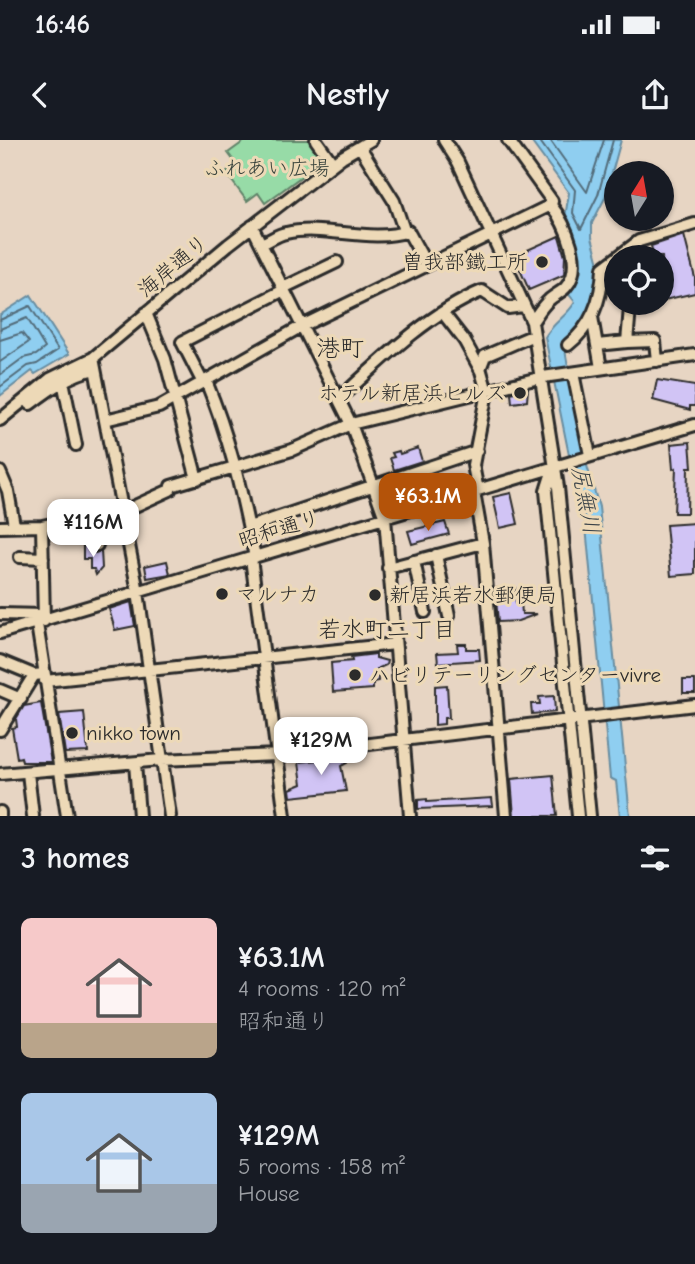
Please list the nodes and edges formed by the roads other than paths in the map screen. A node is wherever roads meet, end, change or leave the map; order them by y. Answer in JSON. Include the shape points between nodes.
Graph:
{"nodes":[{"id":1,"x":316,"y":140,"type":"edge"},
{"id":2,"x":371,"y":140,"type":"edge"},
{"id":3,"x":444,"y":140,"type":"edge"},
{"id":4,"x":508,"y":140,"type":"edge"},
{"id":5,"x":359,"y":147,"type":"junction"},
{"id":6,"x":333,"y":164,"type":"junction"},
{"id":7,"x":551,"y":205,"type":"junction"},
{"id":8,"x":252,"y":226,"type":"junction"},
{"id":9,"x":694,"y":226,"type":"edge"},
{"id":10,"x":490,"y":232,"type":"junction"},
{"id":11,"x":405,"y":233,"type":"junction"},
{"id":12,"x":261,"y":244,"type":"junction"},
{"id":13,"x":337,"y":262,"type":"dead end"},
{"id":14,"x":426,"y":264,"type":"junction"},
{"id":15,"x":283,"y":289,"type":"junction"},
{"id":16,"x":523,"y":306,"type":"junction"},
{"id":17,"x":146,"y":313,"type":"junction"},
{"id":18,"x":443,"y":313,"type":"junction"},
{"id":19,"x":629,"y":315,"type":"edge"},
{"id":20,"x":592,"y":317,"type":"junction"},
{"id":21,"x":532,"y":322,"type":"junction"},
{"id":22,"x":302,"y":326,"type":"junction"},
{"id":23,"x":534,"y":335,"type":"junction"},
{"id":24,"x":627,"y":342,"type":"junction"},
{"id":25,"x":568,"y":345,"type":"dead end"},
{"id":26,"x":597,"y":345,"type":"junction"},
{"id":27,"x":695,"y":355,"type":"edge"},
{"id":28,"x":657,"y":361,"type":"junction"},
{"id":29,"x":94,"y":363,"type":"junction"},
{"id":30,"x":601,"y":368,"type":"junction"},
{"id":31,"x":480,"y":369,"type":"junction"},
{"id":32,"x":571,"y":373,"type":"junction"},
{"id":33,"x":547,"y":376,"type":"junction"},
{"id":34,"x":62,"y":377,"type":"junction"},
{"id":35,"x":204,"y":382,"type":"junction"},
{"id":36,"x":487,"y":392,"type":"junction"},
{"id":37,"x":176,"y":398,"type":"junction"},
{"id":38,"x":339,"y":399,"type":"junction"},
{"id":39,"x":0,"y":420,"type":"edge"},
{"id":40,"x":105,"y":420,"type":"junction"},
{"id":41,"x":351,"y":424,"type":"junction"},
{"id":42,"x":695,"y":425,"type":"edge"},
{"id":43,"x":0,"y":428,"type":"edge"},
{"id":44,"x":76,"y":445,"type":"dead end"},
{"id":45,"x":477,"y":451,"type":"junction"},
{"id":46,"x":588,"y":455,"type":"junction"},
{"id":47,"x":237,"y":467,"type":"junction"},
{"id":48,"x":554,"y":467,"type":"junction"},
{"id":49,"x":0,"y":472,"type":"edge"},
{"id":50,"x":197,"y":479,"type":"junction"},
{"id":51,"x":375,"y":486,"type":"junction"},
{"id":52,"x":476,"y":492,"type":"junction"},
{"id":53,"x":124,"y":510,"type":"junction"},
{"id":54,"x":92,"y":515,"type":"junction"},
{"id":55,"x":385,"y":518,"type":"junction"},
{"id":56,"x":13,"y":525,"type":"junction"},
{"id":57,"x":42,"y":526,"type":"junction"},
{"id":58,"x":0,"y":527,"type":"edge"},
{"id":59,"x":249,"y":527,"type":"junction"},
{"id":60,"x":482,"y":543,"type":"junction"},
{"id":61,"x":97,"y":545,"type":"dead end"},
{"id":62,"x":436,"y":555,"type":"junction"},
{"id":63,"x":20,"y":557,"type":"dead end"},
{"id":64,"x":253,"y":557,"type":"junction"},
{"id":65,"x":43,"y":558,"type":"junction"},
{"id":66,"x":414,"y":561,"type":"junction"},
{"id":67,"x":388,"y":568,"type":"junction"},
{"id":68,"x":138,"y":592,"type":"junction"},
{"id":69,"x":425,"y":612,"type":"dead end"},
{"id":70,"x":0,"y":614,"type":"edge"},
{"id":71,"x":449,"y":616,"type":"dead end"},
{"id":72,"x":41,"y":620,"type":"junction"},
{"id":73,"x":0,"y":634,"type":"edge"},
{"id":74,"x":395,"y":644,"type":"junction"},
{"id":75,"x":264,"y":657,"type":"junction"},
{"id":76,"x":0,"y":661,"type":"edge"},
{"id":77,"x":149,"y":670,"type":"junction"},
{"id":78,"x":41,"y":677,"type":"junction"},
{"id":79,"x":0,"y":690,"type":"edge"},
{"id":80,"x":21,"y":699,"type":"junction"},
{"id":81,"x":695,"y":705,"type":"edge"},
{"id":82,"x":575,"y":718,"type":"junction"},
{"id":83,"x":1,"y":727,"type":"edge"},
{"id":84,"x":498,"y":729,"type":"junction"},
{"id":85,"x":403,"y":740,"type":"junction"},
{"id":86,"x":278,"y":755,"type":"junction"},
{"id":87,"x":161,"y":760,"type":"junction"},
{"id":88,"x":135,"y":763,"type":"junction"},
{"id":89,"x":58,"y":770,"type":"junction"},
{"id":90,"x":28,"y":773,"type":"junction"},
{"id":91,"x":0,"y":774,"type":"edge"},
{"id":92,"x":574,"y":776,"type":"junction"},
{"id":93,"x":587,"y":776,"type":"junction"},
{"id":94,"x":33,"y":816,"type":"edge"},
{"id":95,"x":66,"y":816,"type":"edge"},
{"id":96,"x":139,"y":816,"type":"edge"},
{"id":97,"x":170,"y":816,"type":"edge"},
{"id":98,"x":285,"y":816,"type":"edge"},
{"id":99,"x":410,"y":816,"type":"edge"},
{"id":100,"x":506,"y":816,"type":"edge"},
{"id":101,"x":578,"y":816,"type":"edge"},
{"id":102,"x":590,"y":816,"type":"edge"}],
"edges":[{"from":1,"to":6,"type":"street"},
{"from":2,"to":5,"type":"street","name":"海岸通り"},
{"from":3,"to":10,"type":"street"},
{"from":4,"to":7,"type":"street"},
{"from":5,"to":6,"type":"street","name":"海岸通り"},
{"from":5,"to":11,"type":"street","via":[[394,201]]},
{"from":6,"to":8,"type":"street","name":"海岸通り"},
{"from":7,"to":10,"type":"street"},
{"from":7,"to":21,"type":"street","via":[[563,222],[573,256],[572,274],[568,285],[548,300]]},
{"from":8,"to":12,"type":"street"},
{"from":8,"to":17,"type":"street","name":"海岸通り"},
{"from":9,"to":20,"type":"street","via":[[639,241],[603,268]]},
{"from":10,"to":14,"type":"street"},
{"from":10,"to":16,"type":"street"},
{"from":11,"to":12,"type":"street","via":[[285,233]]},
{"from":11,"to":14,"type":"street","via":[[408,231]]},
{"from":12,"to":15,"type":"street"},
{"from":13,"to":15,"type":"street"},
{"from":14,"to":22,"type":"street"},
{"from":15,"to":22,"type":"street"},
{"from":15,"to":35,"type":"street","via":[[181,342]]},
{"from":16,"to":18,"type":"street","via":[[508,308],[482,291]]},
{"from":16,"to":21,"type":"street"},
{"from":17,"to":29,"type":"street","name":"海岸通り"},
{"from":17,"to":37,"type":"street"},
{"from":18,"to":31,"type":"street"},
{"from":18,"to":38,"type":"street"},
{"from":19,"to":24,"type":"street"},
{"from":20,"to":25,"type":"street","via":[[584,333]]},
{"from":20,"to":26,"type":"street"},
{"from":21,"to":23,"type":"street"},
{"from":22,"to":35,"type":"street"},
{"from":22,"to":38,"type":"street"},
{"from":23,"to":31,"type":"street","via":[[485,356]]},
{"from":23,"to":33,"type":"street"},
{"from":24,"to":26,"type":"street"},
{"from":24,"to":28,"type":"street","via":[[656,341]]},
{"from":26,"to":30,"type":"street"},
{"from":27,"to":28,"type":"street"},
{"from":28,"to":30,"type":"street"},
{"from":29,"to":34,"type":"street","name":"海岸通り"},
{"from":29,"to":40,"type":"street"},
{"from":30,"to":32,"type":"street"},
{"from":31,"to":36,"type":"street"},
{"from":32,"to":33,"type":"street"},
{"from":32,"to":46,"type":"street"},
{"from":33,"to":36,"type":"street"},
{"from":33,"to":48,"type":"street"},
{"from":34,"to":39,"type":"street","name":"海岸通り"},
{"from":34,"to":43,"type":"street"},
{"from":34,"to":44,"type":"street"},
{"from":35,"to":37,"type":"street"},
{"from":35,"to":47,"type":"street","via":[[227,431]]},
{"from":36,"to":41,"type":"street"},
{"from":36,"to":45,"type":"street"},
{"from":37,"to":40,"type":"street","via":[[159,407]]},
{"from":37,"to":50,"type":"street"},
{"from":38,"to":41,"type":"street"},
{"from":40,"to":53,"type":"street"},
{"from":41,"to":47,"type":"street","via":[[292,450]]},
{"from":41,"to":51,"type":"street"},
{"from":42,"to":46,"type":"street","name":"昭和通り"},
{"from":45,"to":51,"type":"street"},
{"from":45,"to":52,"type":"street"},
{"from":46,"to":48,"type":"street","name":"昭和通り"},
{"from":47,"to":50,"type":"street"},
{"from":47,"to":59,"type":"street"},
{"from":48,"to":52,"type":"street","name":"昭和通り"},
{"from":48,"to":82,"type":"street"},
{"from":49,"to":56,"type":"street"},
{"from":50,"to":53,"type":"street","via":[[171,486]]},
{"from":51,"to":55,"type":"street"},
{"from":51,"to":59,"type":"street"},
{"from":52,"to":55,"type":"street","name":"昭和通り"},
{"from":52,"to":60,"type":"street"},
{"from":53,"to":54,"type":"street"},
{"from":53,"to":68,"type":"street"},
{"from":54,"to":57,"type":"street"},
{"from":54,"to":61,"type":"street"},
{"from":55,"to":64,"type":"street","name":"昭和通り"},
{"from":55,"to":67,"type":"street"},
{"from":56,"to":57,"type":"street"},
{"from":56,"to":58,"type":"street"},
{"from":57,"to":65,"type":"street"},
{"from":59,"to":64,"type":"street"},
{"from":60,"to":62,"type":"street"},
{"from":60,"to":84,"type":"street"},
{"from":62,"to":66,"type":"street"},
{"from":62,"to":71,"type":"street"},
{"from":63,"to":65,"type":"street"},
{"from":64,"to":68,"type":"street","name":"昭和通り"},
{"from":64,"to":75,"type":"street"},
{"from":65,"to":72,"type":"street"},
{"from":66,"to":67,"type":"street"},
{"from":66,"to":69,"type":"street"},
{"from":67,"to":74,"type":"street"},
{"from":68,"to":72,"type":"street","name":"昭和通り"},
{"from":68,"to":77,"type":"street"},
{"from":70,"to":72,"type":"street"},
{"from":72,"to":73,"type":"street","name":"昭和通り"},
{"from":72,"to":78,"type":"street"},
{"from":74,"to":75,"type":"street"},
{"from":74,"to":85,"type":"street"},
{"from":75,"to":77,"type":"street"},
{"from":75,"to":86,"type":"street"},
{"from":76,"to":78,"type":"street"},
{"from":77,"to":78,"type":"street"},
{"from":77,"to":87,"type":"street"},
{"from":78,"to":80,"type":"street"},
{"from":78,"to":89,"type":"street"},
{"from":79,"to":80,"type":"street"},
{"from":80,"to":83,"type":"street"},
{"from":81,"to":82,"type":"street"},
{"from":82,"to":84,"type":"street"},
{"from":82,"to":92,"type":"street"},
{"from":82,"to":93,"type":"street"},
{"from":84,"to":85,"type":"street"},
{"from":84,"to":100,"type":"street"},
{"from":85,"to":86,"type":"street"},
{"from":85,"to":99,"type":"street"},
{"from":86,"to":87,"type":"street"},
{"from":86,"to":98,"type":"street"},
{"from":87,"to":88,"type":"street"},
{"from":87,"to":97,"type":"street"},
{"from":88,"to":89,"type":"street"},
{"from":88,"to":96,"type":"street"},
{"from":89,"to":90,"type":"street"},
{"from":89,"to":95,"type":"street"},
{"from":90,"to":91,"type":"street"},
{"from":90,"to":94,"type":"street"},
{"from":92,"to":93,"type":"street"},
{"from":92,"to":101,"type":"street"},
{"from":93,"to":102,"type":"street"}]}
